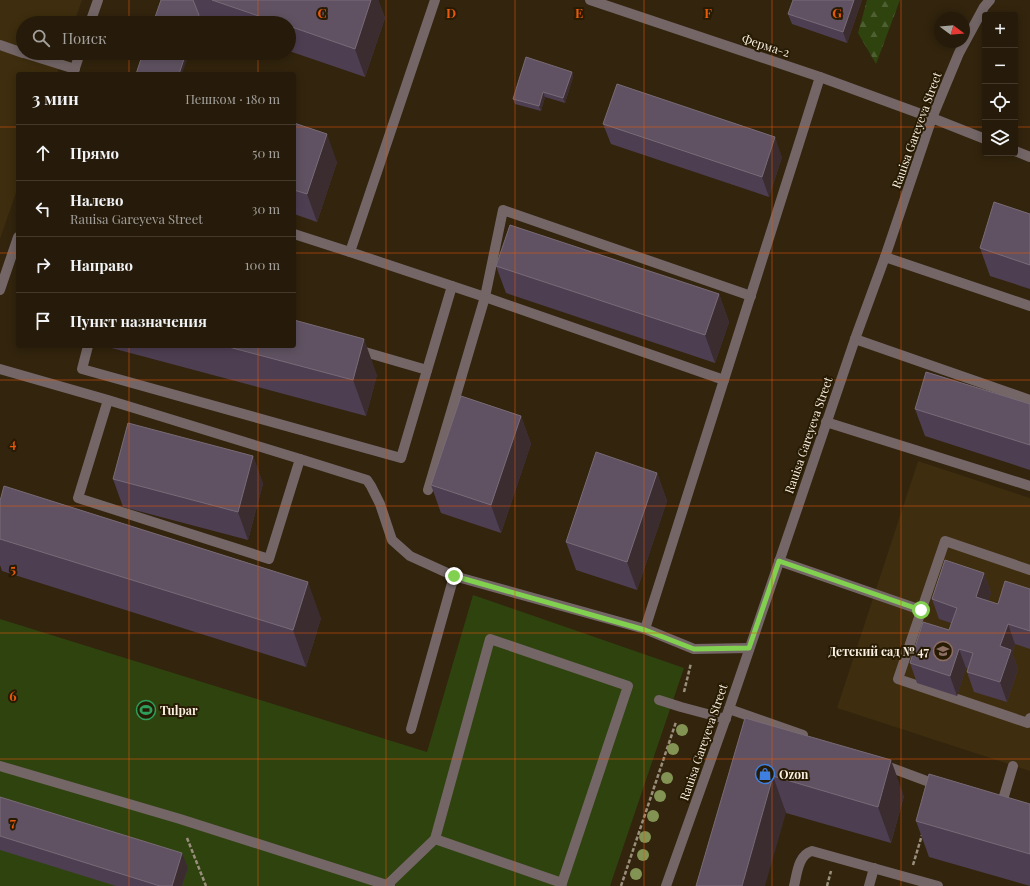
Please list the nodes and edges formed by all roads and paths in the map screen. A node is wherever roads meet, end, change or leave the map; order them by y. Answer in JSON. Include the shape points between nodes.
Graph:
{"nodes":[{"id":1,"x":98,"y":0,"type":"edge"},
{"id":2,"x":435,"y":0,"type":"edge"},
{"id":3,"x":590,"y":0,"type":"edge"},
{"id":4,"x":990,"y":0,"type":"edge"},
{"id":5,"x":92,"y":16,"type":"edge"},
{"id":6,"x":0,"y":45,"type":"edge"},
{"id":7,"x":16,"y":50,"type":"edge"},
{"id":8,"x":42,"y":60,"type":"edge"},
{"id":9,"x":78,"y":60,"type":"edge"},
{"id":10,"x":74,"y":72,"type":"edge"},
{"id":11,"x":820,"y":76,"type":"junction"},
{"id":12,"x":932,"y":118,"type":"junction"},
{"id":13,"x":982,"y":138,"type":"edge"},
{"id":14,"x":1018,"y":152,"type":"edge"},
{"id":15,"x":1030,"y":157,"type":"edge"},
{"id":16,"x":296,"y":235,"type":"edge"},
{"id":17,"x":16,"y":242,"type":"edge"},
{"id":18,"x":350,"y":252,"type":"junction"},
{"id":19,"x":885,"y":257,"type":"junction"},
{"id":20,"x":452,"y":286,"type":"junction"},
{"id":21,"x":0,"y":290,"type":"edge"},
{"id":22,"x":751,"y":296,"type":"junction"},
{"id":23,"x":485,"y":297,"type":"junction"},
{"id":24,"x":1030,"y":306,"type":"edge"},
{"id":25,"x":854,"y":339,"type":"junction"},
{"id":26,"x":346,"y":347,"type":"edge"},
{"id":27,"x":87,"y":348,"type":"edge"},
{"id":28,"x":0,"y":369,"type":"edge"},
{"id":29,"x":427,"y":370,"type":"junction"},
{"id":30,"x":724,"y":380,"type":"junction"},
{"id":31,"x":108,"y":400,"type":"junction"},
{"id":32,"x":1030,"y":400,"type":"edge"},
{"id":33,"x":826,"y":422,"type":"junction"},
{"id":34,"x":300,"y":459,"type":"junction"},
{"id":35,"x":1030,"y":486,"type":"edge"},
{"id":36,"x":428,"y":490,"type":"dead end"},
{"id":37,"x":779,"y":561,"type":"junction"},
{"id":38,"x":1030,"y":570,"type":"edge"},
{"id":39,"x":454,"y":576,"type":"junction"},
{"id":40,"x":921,"y":610,"type":"junction"},
{"id":41,"x":645,"y":630,"type":"junction"},
{"id":42,"x":749,"y":648,"type":"junction"},
{"id":43,"x":694,"y":649,"type":"junction"},
{"id":44,"x":659,"y":700,"type":"dead end"},
{"id":45,"x":681,"y":707,"type":"junction"},
{"id":46,"x":729,"y":709,"type":"junction"},
{"id":47,"x":1030,"y":718,"type":"edge"},
{"id":48,"x":726,"y":719,"type":"junction"},
{"id":49,"x":411,"y":729,"type":"dead end"},
{"id":50,"x":813,"y":739,"type":"edge"},
{"id":51,"x":872,"y":761,"type":"edge"},
{"id":52,"x":0,"y":766,"type":"edge"},
{"id":53,"x":1013,"y":766,"type":"dead end"},
{"id":54,"x":950,"y":789,"type":"edge"},
{"id":55,"x":1001,"y":806,"type":"edge"},
{"id":56,"x":180,"y":819,"type":"junction"},
{"id":57,"x":922,"y":835,"type":"edge"},
{"id":58,"x":435,"y":839,"type":"junction"},
{"id":59,"x":874,"y":868,"type":"junction"},
{"id":60,"x":910,"y":878,"type":"junction"},
{"id":61,"x":562,"y":884,"type":"edge"},
{"id":62,"x":206,"y":886,"type":"edge"},
{"id":63,"x":387,"y":886,"type":"edge"},
{"id":64,"x":621,"y":886,"type":"edge"},
{"id":65,"x":666,"y":886,"type":"edge"},
{"id":66,"x":794,"y":886,"type":"edge"},
{"id":67,"x":869,"y":886,"type":"edge"},
{"id":68,"x":938,"y":886,"type":"edge"}],
"edges":[{"from":1,"to":5,"type":"street"},
{"from":2,"to":18,"type":"street"},
{"from":3,"to":11,"type":"street","name":"Ферма-2"},
{"from":4,"to":12,"type":"street","name":"Rauisa Gareyeva Street","via":[[959,53]]},
{"from":6,"to":7,"type":"street"},
{"from":8,"to":10,"type":"street"},
{"from":9,"to":10,"type":"street"},
{"from":11,"to":12,"type":"street","name":"Ферма-2"},
{"from":11,"to":22,"type":"street"},
{"from":12,"to":13,"type":"street","name":"Ферма-2"},
{"from":12,"to":19,"type":"street","name":"Rauisa Gareyeva Street"},
{"from":14,"to":15,"type":"street"},
{"from":16,"to":18,"type":"street"},
{"from":17,"to":21,"type":"street"},
{"from":18,"to":20,"type":"street"},
{"from":19,"to":24,"type":"street"},
{"from":19,"to":25,"type":"street","name":"Rauisa Gareyeva Street"},
{"from":20,"to":23,"type":"street"},
{"from":20,"to":29,"type":"street"},
{"from":22,"to":23,"type":"street","via":[[503,210]]},
{"from":22,"to":30,"type":"street"},
{"from":23,"to":30,"type":"street"},
{"from":23,"to":36,"type":"street"},
{"from":25,"to":32,"type":"street"},
{"from":25,"to":33,"type":"street","name":"Rauisa Gareyeva Street"},
{"from":26,"to":29,"type":"street"},
{"from":27,"to":29,"type":"street","via":[[82,369],[401,458]]},
{"from":28,"to":31,"type":"street"},
{"from":30,"to":41,"type":"street"},
{"from":31,"to":34,"type":"street"},
{"from":31,"to":34,"type":"street","via":[[78,498],[269,559]]},
{"from":33,"to":35,"type":"street"},
{"from":33,"to":37,"type":"street","name":"Rauisa Gareyeva Street"},
{"from":34,"to":39,"type":"street","via":[[367,480],[380,504],[392,540],[410,556]]},
{"from":37,"to":40,"type":"street"},
{"from":37,"to":42,"type":"street","name":"Rauisa Gareyeva Street"},
{"from":38,"to":40,"type":"street","via":[[945,541]]},
{"from":39,"to":41,"type":"street"},
{"from":39,"to":49,"type":"street"},
{"from":40,"to":47,"type":"street","via":[[898,679],[1028,724]]},
{"from":41,"to":43,"type":"street"},
{"from":42,"to":43,"type":"street"},
{"from":42,"to":46,"type":"street","name":"Rauisa Gareyeva Street"},
{"from":43,"to":45,"type":"path"},
{"from":44,"to":45,"type":"street"},
{"from":45,"to":48,"type":"street"},
{"from":45,"to":64,"type":"path"},
{"from":46,"to":48,"type":"street","name":"Rauisa Gareyeva Street"},
{"from":46,"to":50,"type":"street"},
{"from":48,"to":65,"type":"street","name":"Rauisa Gareyeva Street"},
{"from":51,"to":54,"type":"street"},
{"from":52,"to":56,"type":"street"},
{"from":53,"to":55,"type":"street"},
{"from":56,"to":62,"type":"path"},
{"from":56,"to":63,"type":"street"},
{"from":57,"to":60,"type":"path"},
{"from":58,"to":61,"type":"street"},
{"from":58,"to":61,"type":"street","via":[[490,639],[628,686]]},
{"from":58,"to":63,"type":"street"},
{"from":59,"to":60,"type":"street"},
{"from":59,"to":66,"type":"street","via":[[812,851],[801,860]]},
{"from":59,"to":67,"type":"street"},
{"from":60,"to":68,"type":"street"}]}
